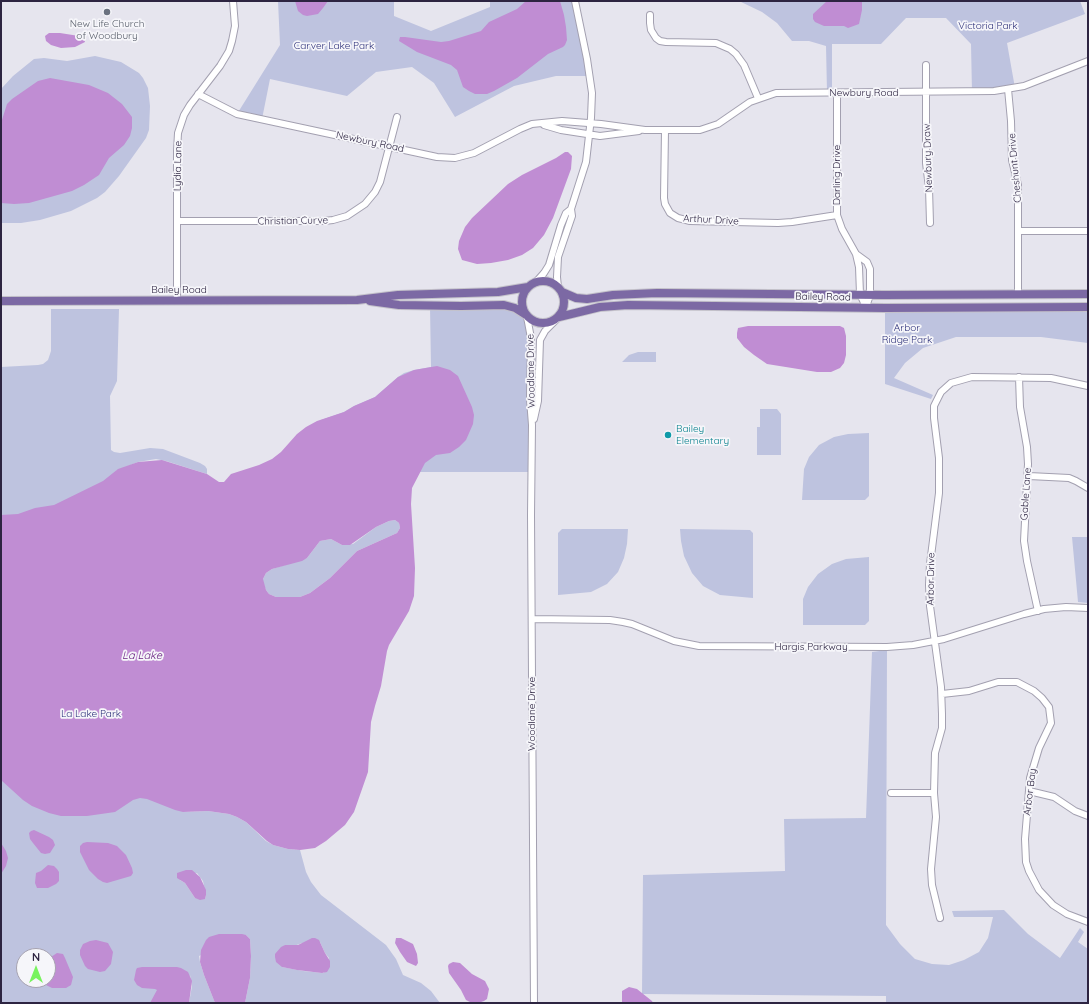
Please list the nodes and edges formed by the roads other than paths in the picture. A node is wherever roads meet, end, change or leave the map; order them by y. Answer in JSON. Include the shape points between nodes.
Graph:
{"nodes":[{"id":1,"x":233,"y":1,"type":"edge"},
{"id":2,"x":575,"y":1,"type":"edge"},
{"id":3,"x":650,"y":15,"type":"dead end"},
{"id":4,"x":1088,"y":61,"type":"edge"},
{"id":5,"x":926,"y":65,"type":"dead end"},
{"id":6,"x":1008,"y":89,"type":"junction"},
{"id":7,"x":836,"y":93,"type":"junction"},
{"id":8,"x":926,"y":93,"type":"junction"},
{"id":9,"x":198,"y":94,"type":"junction"},
{"id":10,"x":758,"y":98,"type":"junction"},
{"id":11,"x":397,"y":117,"type":"dead end"},
{"id":12,"x":591,"y":123,"type":"junction"},
{"id":13,"x":541,"y":124,"type":"junction"},
{"id":14,"x":645,"y":130,"type":"junction"},
{"id":15,"x":665,"y":130,"type":"junction"},
{"id":16,"x":589,"y":135,"type":"junction"},
{"id":17,"x":390,"y":146,"type":"junction"},
{"id":18,"x":571,"y":209,"type":"junction"},
{"id":19,"x":837,"y":215,"type":"junction"},
{"id":20,"x":177,"y":221,"type":"junction"},
{"id":21,"x":930,"y":223,"type":"dead end"},
{"id":22,"x":1018,"y":231,"type":"junction"},
{"id":23,"x":1088,"y":232,"type":"edge"},
{"id":24,"x":856,"y":254,"type":"junction"},
{"id":25,"x":536,"y":282,"type":"junction"},
{"id":26,"x":528,"y":287,"type":"junction"},
{"id":27,"x":560,"y":290,"type":"junction"},
{"id":28,"x":860,"y":294,"type":"junction"},
{"id":29,"x":870,"y":294,"type":"junction"},
{"id":30,"x":1018,"y":294,"type":"junction"},
{"id":31,"x":1088,"y":294,"type":"edge"},
{"id":32,"x":178,"y":300,"type":"junction"},
{"id":33,"x":357,"y":300,"type":"junction"},
{"id":34,"x":1,"y":301,"type":"edge"},
{"id":35,"x":866,"y":307,"type":"junction"},
{"id":36,"x":1088,"y":307,"type":"edge"},
{"id":37,"x":526,"y":316,"type":"junction"},
{"id":38,"x":558,"y":318,"type":"junction"},
{"id":39,"x":1019,"y":377,"type":"junction"},
{"id":40,"x":1088,"y":386,"type":"edge"},
{"id":41,"x":532,"y":424,"type":"junction"},
{"id":42,"x":1029,"y":476,"type":"junction"},
{"id":43,"x":1088,"y":488,"type":"edge"},
{"id":44,"x":1088,"y":608,"type":"edge"},
{"id":45,"x":1038,"y":610,"type":"junction"},
{"id":46,"x":532,"y":619,"type":"junction"},
{"id":47,"x":935,"y":641,"type":"junction"},
{"id":48,"x":942,"y":694,"type":"junction"},
{"id":49,"x":1029,"y":791,"type":"junction"},
{"id":50,"x":891,"y":793,"type":"dead end"},
{"id":51,"x":934,"y":793,"type":"junction"},
{"id":52,"x":1088,"y":816,"type":"edge"},
{"id":53,"x":940,"y":918,"type":"dead end"},
{"id":54,"x":1088,"y":922,"type":"edge"},
{"id":55,"x":534,"y":1003,"type":"edge"}],
"edges":[{"from":1,"to":9,"type":"street","name":"Lydia Lane","via":[[235,26],[229,51]]},
{"from":2,"to":12,"type":"street","via":[[590,76]]},
{"from":3,"to":10,"type":"street","via":[[651,30],[662,42],[716,43],[730,49],[744,65]]},
{"from":4,"to":6,"type":"street","name":"Newbury Road","via":[[1035,82]]},
{"from":5,"to":8,"type":"street","name":"Newbury Draw"},
{"from":6,"to":8,"type":"street","name":"Newbury Road"},
{"from":6,"to":22,"type":"street","name":"Cheshunt Drive","via":[[1012,160],[1018,185]]},
{"from":7,"to":8,"type":"street","name":"Newbury Road"},
{"from":7,"to":10,"type":"street","name":"Newbury Road","via":[[781,92]]},
{"from":7,"to":19,"type":"street","name":"Darling Drive"},
{"from":8,"to":21,"type":"street","name":"Newbury Draw","via":[[926,163]]},
{"from":9,"to":17,"type":"street","name":"Newbury Road","via":[[237,114]]},
{"from":9,"to":20,"type":"street","name":"Lydia Lane","via":[[184,115],[178,133]]},
{"from":10,"to":15,"type":"street","name":"Newbury Road","via":[[708,128],[691,131]]},
{"from":11,"to":17,"type":"street","name":"Christian Curve"},
{"from":12,"to":13,"type":"street","name":"Newbury Road","via":[[562,121]]},
{"from":12,"to":14,"type":"street","name":"Newbury Road"},
{"from":12,"to":16,"type":"street"},
{"from":13,"to":16,"type":"street","name":"Newbury Road"},
{"from":13,"to":17,"type":"street","name":"Newbury Road","via":[[525,126],[474,152],[455,158],[437,157]]},
{"from":14,"to":15,"type":"street","name":"Newbury Road"},
{"from":14,"to":16,"type":"street","name":"Newbury Road","via":[[607,136]]},
{"from":15,"to":19,"type":"street","name":"Arthur Drive","via":[[664,198],[670,213],[679,219],[778,223]]},
{"from":16,"to":18,"type":"street","via":[[585,167]]},
{"from":17,"to":20,"type":"street","name":"Christian Curve","via":[[383,175],[375,192],[365,204],[347,216],[324,221]]},
{"from":18,"to":25,"type":"street","via":[[566,213],[561,225],[549,265]]},
{"from":18,"to":27,"type":"street","via":[[572,216],[558,257]]},
{"from":19,"to":24,"type":"street","name":"Darling Drive","via":[[842,230]]},
{"from":20,"to":32,"type":"street","name":"Lydia Lane"},
{"from":22,"to":23,"type":"street"},
{"from":22,"to":30,"type":"street","name":"Cheshunt Drive"},
{"from":24,"to":28,"type":"street","name":"Darling Drive"},
{"from":24,"to":29,"type":"street","name":"Darling Drive","via":[[869,265]]},
{"from":25,"to":26,"type":"main road"},
{"from":25,"to":27,"type":"main road","via":[[548,282]]},
{"from":26,"to":33,"type":"main road","name":"Bailey Road","via":[[498,292],[398,295]]},
{"from":26,"to":37,"type":"main road","via":[[523,294],[522,303]]},
{"from":27,"to":28,"type":"main road","name":"Bailey Road","via":[[576,298],[657,293]]},
{"from":27,"to":38,"type":"main road","via":[[564,297],[564,307]]},
{"from":28,"to":29,"type":"main road","name":"Bailey Road"},
{"from":28,"to":35,"type":"street","name":"Darling Drive"},
{"from":29,"to":30,"type":"main road","name":"Bailey Road"},
{"from":29,"to":35,"type":"street","name":"Darling Drive"},
{"from":30,"to":31,"type":"main road","name":"Bailey Road"},
{"from":32,"to":33,"type":"main road","name":"Bailey Road"},
{"from":32,"to":34,"type":"main road","name":"Bailey Road"},
{"from":33,"to":37,"type":"main road","name":"Bailey Road","via":[[399,305],[504,305],[515,308]]},
{"from":35,"to":36,"type":"main road","name":"Bailey Road"},
{"from":35,"to":38,"type":"main road","name":"Bailey Road","via":[[628,305],[600,307]]},
{"from":37,"to":38,"type":"main road","via":[[542,324]]},
{"from":37,"to":41,"type":"street","name":"Woodlane Drive","via":[[531,338]]},
{"from":38,"to":41,"type":"street","name":"Woodlane Drive","via":[[540,340],[538,400]]},
{"from":39,"to":40,"type":"street","name":"Arbor Drive","via":[[1051,378]]},
{"from":39,"to":42,"type":"street","name":"Gable Lane","via":[[1020,407]]},
{"from":39,"to":47,"type":"street","name":"Arbor Drive","via":[[972,377],[956,381],[941,392],[934,406],[940,480],[929,585]]},
{"from":41,"to":46,"type":"street","name":"Woodlane Drive"},
{"from":42,"to":43,"type":"street","via":[[1069,478]]},
{"from":42,"to":45,"type":"street","name":"Gable Lane","via":[[1024,541]]},
{"from":44,"to":45,"type":"street","name":"Hargis Parkway"},
{"from":45,"to":47,"type":"street","name":"Hargis Parkway"},
{"from":46,"to":47,"type":"street","name":"Hargis Parkway","via":[[623,622],[674,641],[699,646],[887,647]]},
{"from":46,"to":55,"type":"street","name":"Woodlane Drive"},
{"from":47,"to":48,"type":"street","name":"Arbor Drive"},
{"from":48,"to":49,"type":"street","name":"Arbor Bay","via":[[969,691],[1010,681],[1034,691],[1046,702],[1051,713],[1051,723],[1034,760]]},
{"from":48,"to":51,"type":"street","name":"Arbor Drive","via":[[942,728],[935,753]]},
{"from":49,"to":52,"type":"street","via":[[1054,797]]},
{"from":49,"to":54,"type":"street","name":"Arbor Bay","via":[[1025,851],[1031,876],[1039,890],[1053,905]]},
{"from":50,"to":51,"type":"street"},
{"from":51,"to":53,"type":"street","name":"Arbor Drive","via":[[935,824],[931,869]]}]}
